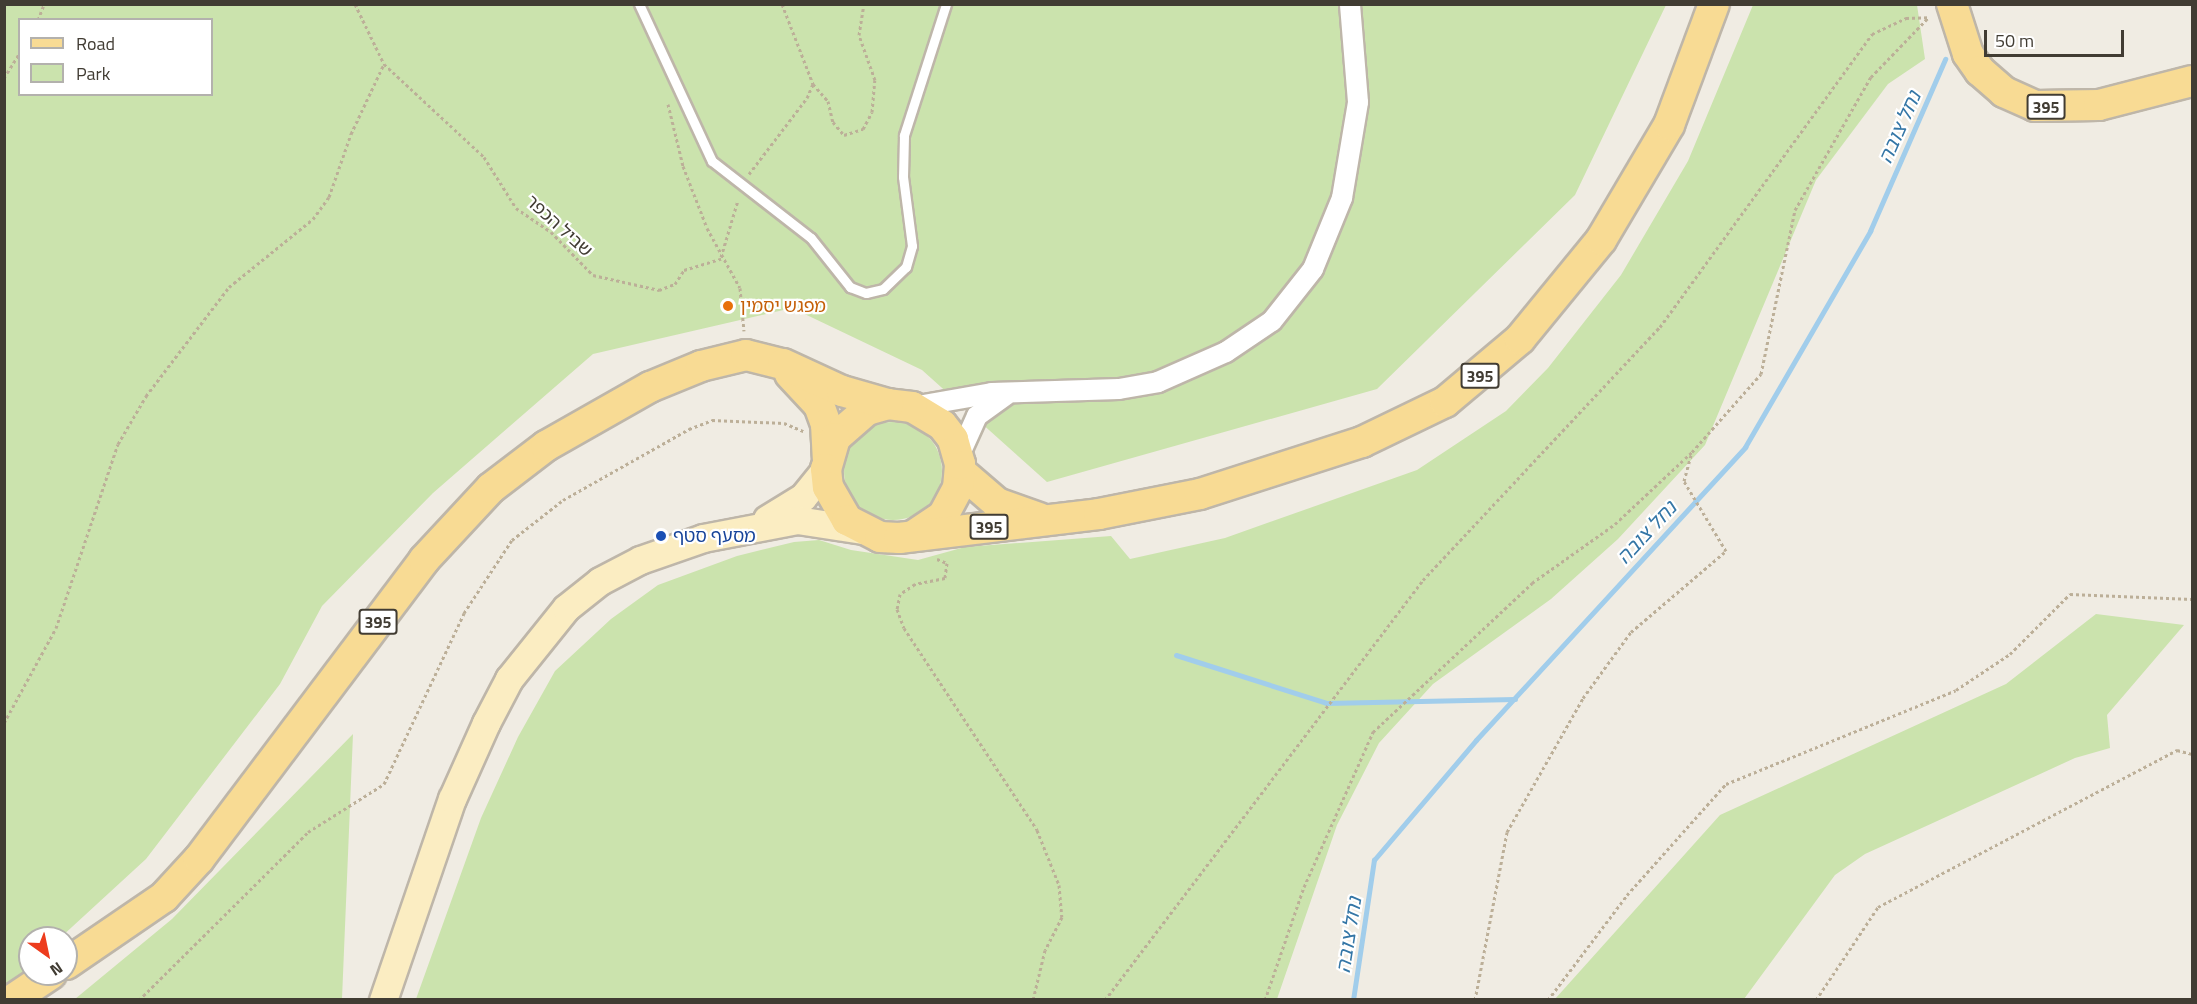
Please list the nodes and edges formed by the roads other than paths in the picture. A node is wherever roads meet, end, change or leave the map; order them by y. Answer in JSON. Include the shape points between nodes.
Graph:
{"nodes":[{"id":1,"x":639,"y":4,"type":"edge"},
{"id":2,"x":946,"y":4,"type":"edge"},
{"id":3,"x":1350,"y":4,"type":"edge"},
{"id":4,"x":1714,"y":4,"type":"edge"},
{"id":5,"x":1944,"y":10,"type":"edge"},
{"id":6,"x":2193,"y":81,"type":"edge"},
{"id":7,"x":757,"y":357,"type":"junction"},
{"id":8,"x":1032,"y":389,"type":"junction"},
{"id":9,"x":900,"y":406,"type":"junction"},
{"id":10,"x":827,"y":463,"type":"junction"},
{"id":11,"x":960,"y":464,"type":"junction"},
{"id":12,"x":1062,"y":518,"type":"junction"},
{"id":13,"x":758,"y":524,"type":"junction"},
{"id":14,"x":862,"y":530,"type":"junction"},
{"id":15,"x":922,"y":545,"type":"junction"},
{"id":16,"x":78,"y":956,"type":"edge"},
{"id":17,"x":32,"y":986,"type":"edge"},
{"id":18,"x":12,"y":999,"type":"edge"},
{"id":19,"x":382,"y":999,"type":"edge"}],
"edges":[{"from":1,"to":2,"type":"lane","via":[[712,161],[811,238],[850,287],[866,293],[883,289],[906,267],[912,246],[903,177],[904,135]]},
{"from":3,"to":8,"type":"street","via":[[1358,102],[1353,153],[1328,239],[1290,302],[1253,337],[1177,376],[1119,389]]},
{"from":4,"to":12,"type":"main road","number":"395","via":[[1669,125],[1622,207],[1546,311],[1473,382],[1409,422],[1305,463],[1200,494]]},
{"from":5,"to":6,"type":"main road","number":"395","via":[[1980,71],[2004,92],[2035,106],[2099,105]]},
{"from":7,"to":9,"type":"main road","number":"395","via":[[842,391]]},
{"from":7,"to":10,"type":"main road","via":[[794,377],[819,405],[826,424]]},
{"from":7,"to":16,"type":"main road","number":"395","via":[[701,366],[650,387],[546,446],[491,488],[424,560],[199,859],[164,897]]},
{"from":8,"to":9,"type":"street"},
{"from":8,"to":11,"type":"street","via":[[1015,392],[987,406],[968,431]]},
{"from":9,"to":10,"type":"main road","via":[[867,410],[849,421],[835,438]]},
{"from":9,"to":11,"type":"main road","number":"395","via":[[942,425]]},
{"from":10,"to":13,"type":"main road","via":[[803,497]]},
{"from":10,"to":14,"type":"main road","via":[[835,505]]},
{"from":11,"to":12,"type":"main road","number":"395","via":[[1013,512]]},
{"from":11,"to":15,"type":"main road","number":"395","via":[[948,510]]},
{"from":12,"to":15,"type":"main road","number":"395"},
{"from":13,"to":14,"type":"main road","via":[[818,521]]},
{"from":13,"to":19,"type":"main road","via":[[640,560],[600,581],[536,642],[509,679],[452,799]]},
{"from":14,"to":15,"type":"main road","number":"395"},
{"from":17,"to":18,"type":"main road"}]}
